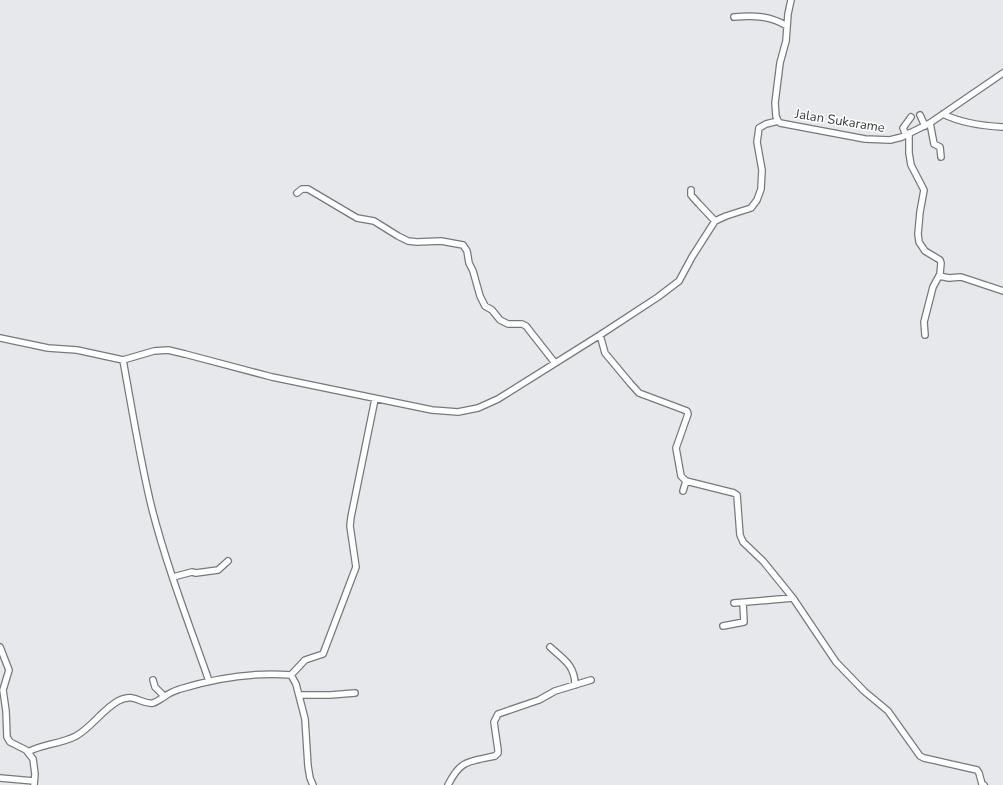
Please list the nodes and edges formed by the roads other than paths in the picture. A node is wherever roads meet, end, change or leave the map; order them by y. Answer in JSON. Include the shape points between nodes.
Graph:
{"nodes":[{"id":1,"x":791,"y":0,"type":"edge"},
{"id":2,"x":734,"y":17,"type":"dead end"},
{"id":3,"x":787,"y":26,"type":"junction"},
{"id":4,"x":1003,"y":73,"type":"edge"},
{"id":5,"x":943,"y":114,"type":"junction"},
{"id":6,"x":920,"y":115,"type":"dead end"},
{"id":7,"x":911,"y":117,"type":"dead end"},
{"id":8,"x":778,"y":121,"type":"junction"},
{"id":9,"x":928,"y":124,"type":"junction"},
{"id":10,"x":1003,"y":127,"type":"edge"},
{"id":11,"x":908,"y":134,"type":"junction"},
{"id":12,"x":941,"y":157,"type":"dead end"},
{"id":13,"x":691,"y":190,"type":"dead end"},
{"id":14,"x":297,"y":193,"type":"dead end"},
{"id":15,"x":716,"y":221,"type":"junction"},
{"id":16,"x":939,"y":276,"type":"junction"},
{"id":17,"x":1003,"y":291,"type":"edge"},
{"id":18,"x":600,"y":335,"type":"junction"},
{"id":19,"x":925,"y":336,"type":"dead end"},
{"id":20,"x":0,"y":338,"type":"edge"},
{"id":21,"x":123,"y":360,"type":"junction"},
{"id":22,"x":555,"y":363,"type":"junction"},
{"id":23,"x":375,"y":399,"type":"junction"},
{"id":24,"x":686,"y":481,"type":"junction"},
{"id":25,"x":683,"y":491,"type":"dead end"},
{"id":26,"x":228,"y":561,"type":"dead end"},
{"id":27,"x":173,"y":577,"type":"junction"},
{"id":28,"x":793,"y":598,"type":"junction"},
{"id":29,"x":734,"y":603,"type":"dead end"},
{"id":30,"x":742,"y":603,"type":"junction"},
{"id":31,"x":723,"y":626,"type":"dead end"},
{"id":32,"x":0,"y":647,"type":"edge"},
{"id":33,"x":550,"y":647,"type":"dead end"},
{"id":34,"x":291,"y":675,"type":"junction"},
{"id":35,"x":153,"y":680,"type":"dead end"},
{"id":36,"x":591,"y":680,"type":"dead end"},
{"id":37,"x":209,"y":682,"type":"junction"},
{"id":38,"x":574,"y":685,"type":"junction"},
{"id":39,"x":355,"y":693,"type":"dead end"},
{"id":40,"x":298,"y":695,"type":"junction"},
{"id":41,"x":164,"y":696,"type":"junction"},
{"id":42,"x":28,"y":752,"type":"junction"},
{"id":43,"x":0,"y":778,"type":"edge"},
{"id":44,"x":34,"y":783,"type":"edge"},
{"id":45,"x":312,"y":785,"type":"edge"},
{"id":46,"x":448,"y":785,"type":"edge"},
{"id":47,"x":984,"y":785,"type":"edge"}],
"edges":[{"from":1,"to":3,"type":"street","name":"Jalan Sukarame"},
{"from":2,"to":3,"type":"street","via":[[771,18]]},
{"from":3,"to":8,"type":"street","name":"Jalan Sukarame","via":[[775,103]]},
{"from":4,"to":5,"type":"street","name":"Jalan Sukarame"},
{"from":5,"to":9,"type":"street","name":"Jalan Sukarame"},
{"from":5,"to":10,"type":"street","via":[[988,126]]},
{"from":6,"to":9,"type":"street"},
{"from":7,"to":11,"type":"street","via":[[903,127]]},
{"from":8,"to":11,"type":"street","name":"Jalan Sukarame","via":[[878,140],[890,140]]},
{"from":8,"to":15,"type":"street","via":[[759,128],[757,142],[762,170],[761,189],[757,200],[751,208]]},
{"from":9,"to":11,"type":"street","name":"Jalan Sukarame"},
{"from":9,"to":12,"type":"street","via":[[934,144],[940,147]]},
{"from":11,"to":16,"type":"street","via":[[911,165],[924,190],[918,239],[925,251],[940,261]]},
{"from":13,"to":15,"type":"street","via":[[698,204]]},
{"from":14,"to":22,"type":"street","via":[[302,189],[308,189],[357,218],[374,221],[408,241],[441,241],[463,245],[485,306],[508,324],[526,326]]},
{"from":15,"to":18,"type":"street","via":[[679,281]]},
{"from":16,"to":17,"type":"street","via":[[961,277]]},
{"from":16,"to":19,"type":"street","via":[[932,287],[924,322]]},
{"from":18,"to":22,"type":"street"},
{"from":18,"to":24,"type":"street","via":[[605,353],[639,393],[687,411],[676,448],[681,476]]},
{"from":20,"to":21,"type":"street"},
{"from":21,"to":23,"type":"street","via":[[154,351],[168,350],[272,377]]},
{"from":21,"to":27,"type":"street","via":[[152,509]]},
{"from":22,"to":23,"type":"street","via":[[498,399],[478,408],[458,412],[432,410]]},
{"from":23,"to":34,"type":"street","via":[[351,517],[356,567],[323,654],[305,660]]},
{"from":24,"to":25,"type":"street"},
{"from":24,"to":28,"type":"street","via":[[737,495],[741,538]]},
{"from":26,"to":27,"type":"street","via":[[218,570],[192,572]]},
{"from":27,"to":37,"type":"street"},
{"from":28,"to":30,"type":"street"},
{"from":28,"to":47,"type":"street","via":[[836,662],[888,711],[917,753],[924,758],[977,770]]},
{"from":29,"to":30,"type":"street"},
{"from":30,"to":31,"type":"street","via":[[744,622]]},
{"from":32,"to":42,"type":"street","via":[[9,670],[2,690],[7,737],[10,742]]},
{"from":33,"to":38,"type":"street","via":[[572,668]]},
{"from":34,"to":37,"type":"street","via":[[260,674]]},
{"from":34,"to":40,"type":"street"},
{"from":35,"to":41,"type":"street","via":[[155,687]]},
{"from":36,"to":38,"type":"street"},
{"from":37,"to":41,"type":"street","via":[[173,691]]},
{"from":38,"to":46,"type":"street","via":[[498,714],[494,722],[497,754],[464,764]]},
{"from":39,"to":40,"type":"street"},
{"from":40,"to":45,"type":"street","via":[[305,719]]},
{"from":41,"to":42,"type":"street","via":[[153,703],[135,698],[120,700],[110,706],[85,731]]},
{"from":42,"to":44,"type":"street","via":[[33,759]]},
{"from":43,"to":44,"type":"street"}]}
